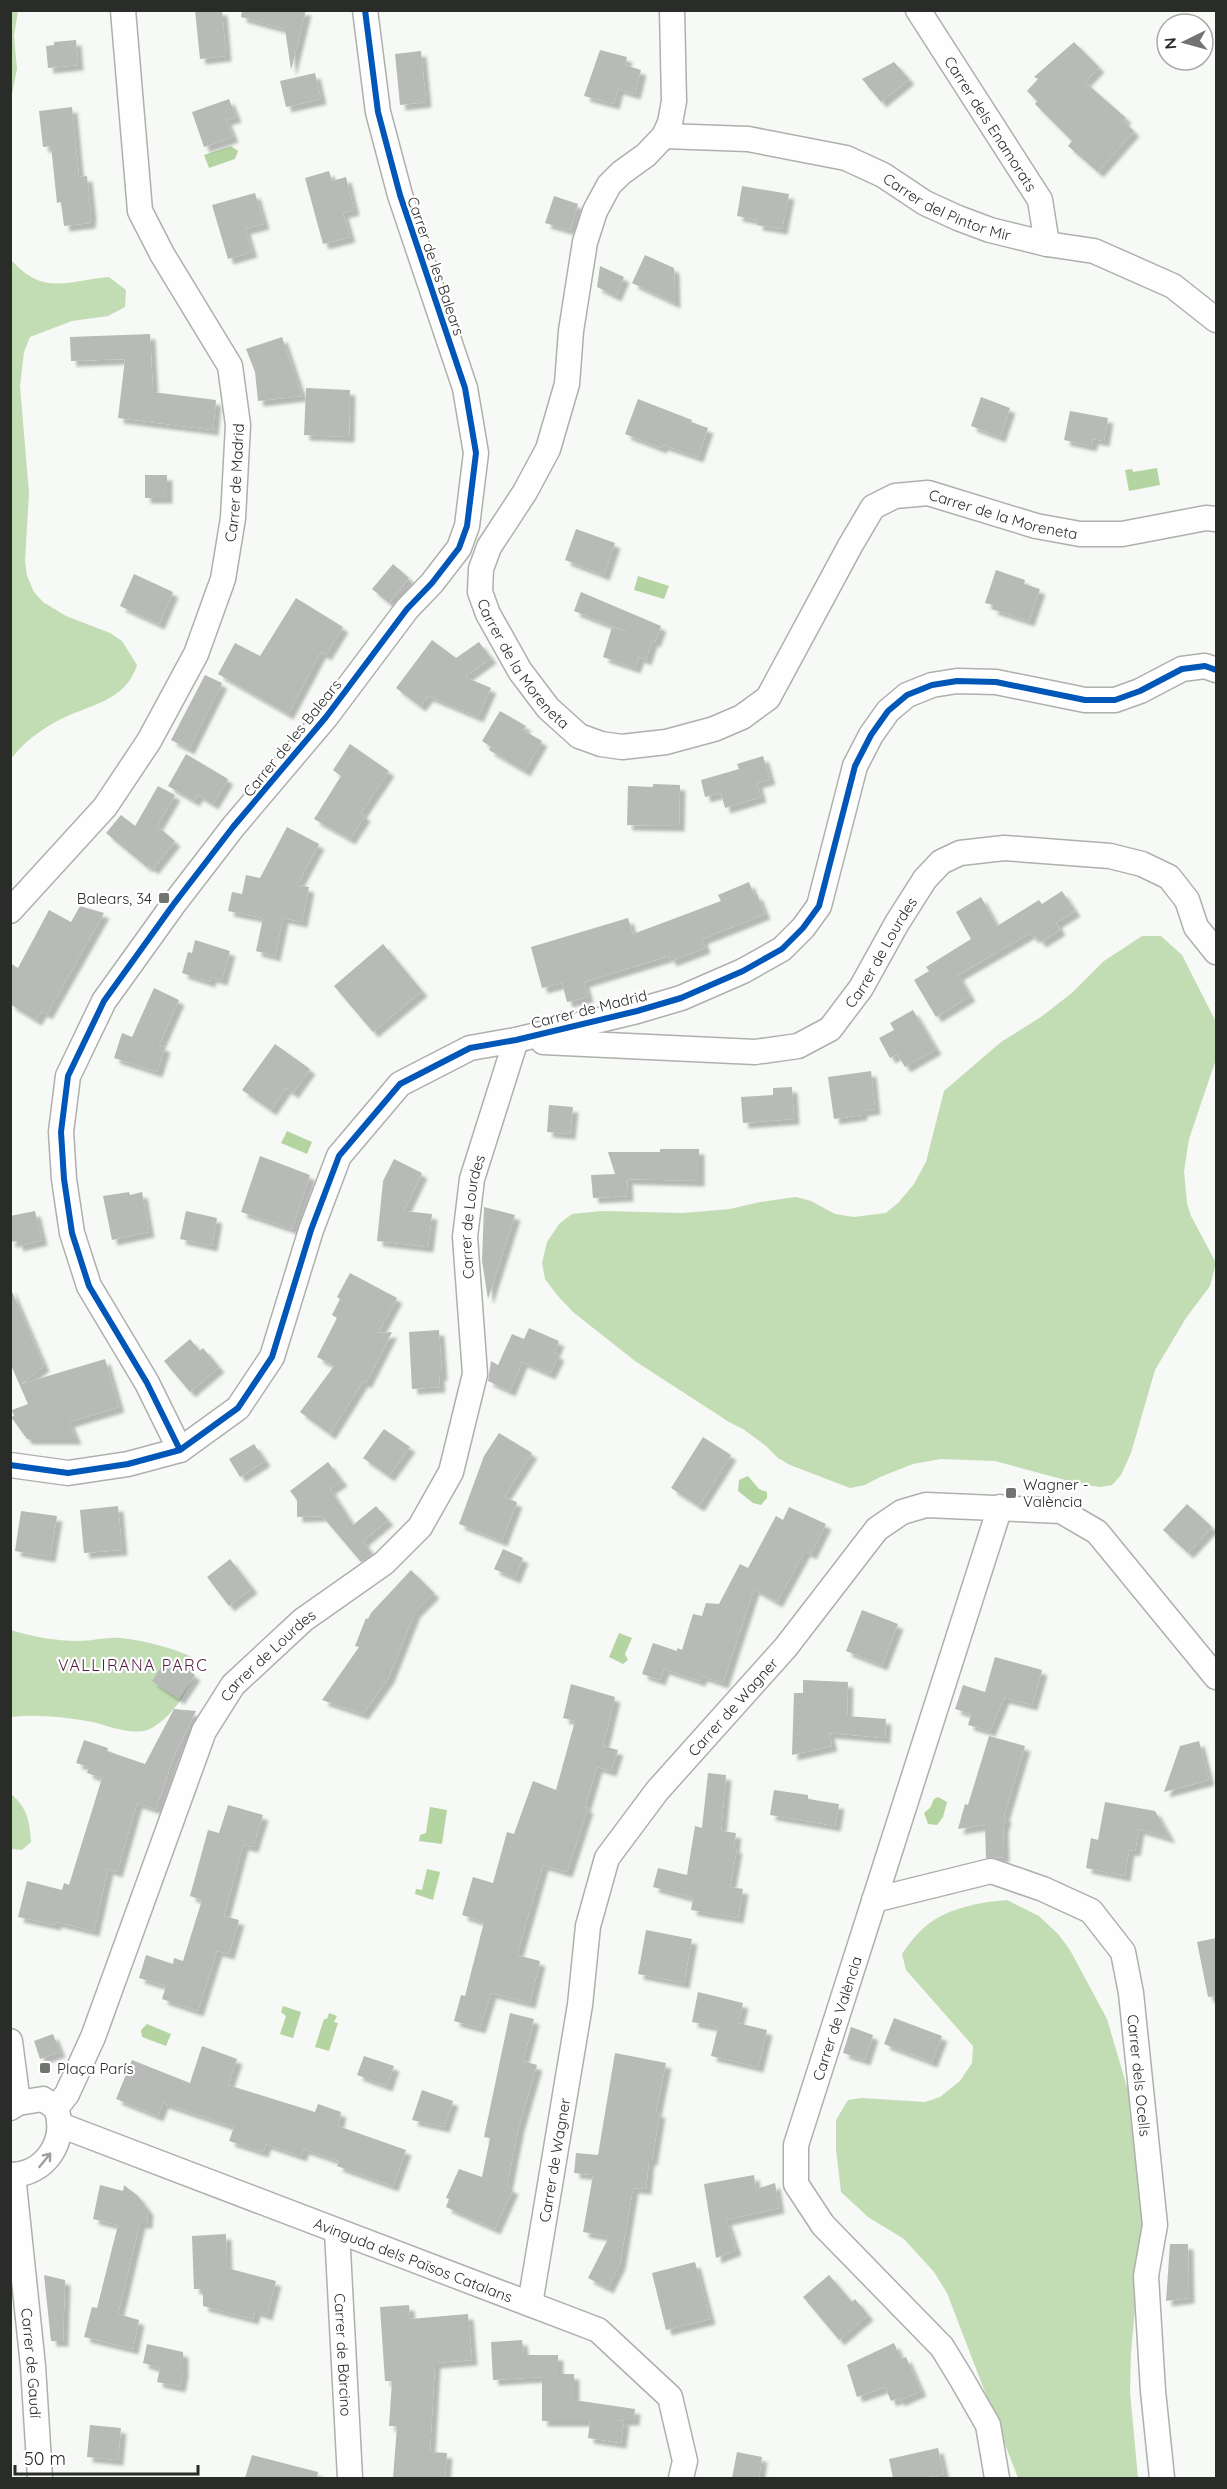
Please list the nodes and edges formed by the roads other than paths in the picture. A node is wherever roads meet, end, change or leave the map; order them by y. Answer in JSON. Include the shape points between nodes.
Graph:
{"nodes":[{"id":1,"x":123,"y":10,"type":"edge"},
{"id":2,"x":365,"y":10,"type":"edge"},
{"id":3,"x":672,"y":10,"type":"edge"},
{"id":4,"x":918,"y":10,"type":"edge"},
{"id":5,"x":664,"y":136,"type":"junction"},
{"id":6,"x":1047,"y":244,"type":"junction"},
{"id":7,"x":1216,"y":320,"type":"edge"},
{"id":8,"x":1216,"y":519,"type":"edge"},
{"id":9,"x":452,"y":556,"type":"junction"},
{"id":10,"x":481,"y":569,"type":"junction"},
{"id":11,"x":1216,"y":670,"type":"edge"},
{"id":12,"x":10,"y":911,"type":"edge"},
{"id":13,"x":1216,"y":952,"type":"edge"},
{"id":14,"x":516,"y":1040,"type":"junction"},
{"id":15,"x":180,"y":1450,"type":"junction"},
{"id":16,"x":10,"y":1465,"type":"edge"},
{"id":17,"x":1000,"y":1507,"type":"junction"},
{"id":18,"x":1216,"y":1677,"type":"edge"},
{"id":19,"x":874,"y":1900,"type":"junction"},
{"id":20,"x":10,"y":2041,"type":"edge"},
{"id":21,"x":14,"y":2105,"type":"edge"},
{"id":22,"x":58,"y":2117,"type":"junction"},
{"id":23,"x":12,"y":2175,"type":"edge"},
{"id":24,"x":337,"y":2231,"type":"junction"},
{"id":25,"x":531,"y":2304,"type":"junction"},
{"id":26,"x":40,"y":2478,"type":"edge"},
{"id":27,"x":350,"y":2478,"type":"edge"},
{"id":28,"x":681,"y":2478,"type":"edge"},
{"id":29,"x":996,"y":2478,"type":"edge"},
{"id":30,"x":1162,"y":2478,"type":"edge"}],
"edges":[{"from":1,"to":12,"type":"street","name":"Carrer de Madrid","via":[[140,211],[167,264],[230,366],[238,425],[232,518],[223,579],[196,654],[149,741],[105,807]]},
{"from":2,"to":9,"type":"street","name":"Carrer de les Balears","via":[[378,112],[400,195],[465,388],[476,453],[467,526]]},
{"from":3,"to":5,"type":"street","name":"Carrer de la Moreneta","via":[[674,101]]},
{"from":4,"to":6,"type":"street","name":"Carrer dels Enamorats","via":[[1040,200]]},
{"from":5,"to":6,"type":"street","name":"Carrer del Pintor Mir","via":[[748,139],[846,158],[883,174],[925,203],[958,218]]},
{"from":5,"to":10,"type":"street","name":"Carrer de la Moreneta","via":[[609,185],[595,211],[571,331],[567,384],[548,449],[489,547]]},
{"from":6,"to":7,"type":"street","name":"Carrer del Pintor Mir","via":[[1094,251],[1173,286]]},
{"from":8,"to":10,"type":"street","name":"Carrer de la Moreneta","via":[[1122,534],[1080,534],[1036,526],[928,493],[895,496],[873,507],[768,698],[742,717],[714,729],[666,742],[622,747],[579,736],[548,708],[520,671],[488,614],[480,592]]},
{"from":9,"to":10,"type":"street"},
{"from":9,"to":15,"type":"street","name":"Carrer de les Balears","via":[[173,905],[104,1001],[68,1076],[61,1132],[72,1233],[89,1286],[147,1383]]},
{"from":11,"to":14,"type":"street","name":"Carrer de Madrid","via":[[1205,666],[1182,669],[1115,700],[1085,700],[996,682],[957,681],[907,695],[888,711],[855,766],[819,906],[782,949],[681,998]]},
{"from":13,"to":14,"type":"street","name":"Carrer de Lourdes","via":[[1196,927],[1187,900],[1175,885],[1142,864],[1110,856],[1004,848],[960,853],[941,862],[925,879],[861,988],[830,1029],[798,1046],[755,1052]]},
{"from":14,"to":15,"type":"street","name":"Carrer de Madrid","via":[[470,1048],[400,1084],[339,1156],[311,1230],[272,1357],[238,1408]]},
{"from":14,"to":22,"type":"street","name":"Carrer de Lourdes","via":[[472,1179],[465,1237],[475,1374],[451,1472],[420,1527],[384,1563],[303,1620],[233,1685],[204,1731],[93,2037]]},
{"from":15,"to":16,"type":"street","name":"Carrer de Madrid","via":[[128,1464],[68,1473]]},
{"from":17,"to":18,"type":"street","name":"Carrer de Wagner","via":[[1061,1511],[1097,1532]]},
{"from":17,"to":19,"type":"street","name":"Carrer de València"},
{"from":17,"to":25,"type":"street","name":"Carrer de Wagner","via":[[926,1505],[902,1512],[877,1529],[786,1647],[657,1791],[607,1858],[588,1926],[580,2005]]},
{"from":19,"to":29,"type":"street","name":"Carrer de València","via":[[796,2145],[796,2184],[823,2225],[942,2347],[988,2425]]},
{"from":19,"to":30,"type":"street","name":"Carrer dels Ocells","via":[[990,1871],[1091,1911],[1123,1952],[1131,1993],[1155,2225],[1146,2276]]},
{"from":20,"to":21,"type":"street"},
{"from":21,"to":22,"type":"street","name":"Avinguda dels Països Catalans","via":[[43,2099]]},
{"from":23,"to":22,"type":"street","name":"Carrer de Lourdes","one_way":true,"via":[[39,2168],[55,2147]]},
{"from":22,"to":24,"type":"street","name":"Avinguda dels Països Catalans"},
{"from":23,"to":26,"type":"street","name":"Carrer de Gaudí","via":[[33,2366]]},
{"from":24,"to":25,"type":"street","name":"Avinguda dels Països Catalans"},
{"from":24,"to":27,"type":"street","name":"Carrer de Bàrcino"},
{"from":25,"to":28,"type":"street","name":"Avinguda dels Països Catalans","via":[[598,2330],[670,2397],[685,2461]]}]}
